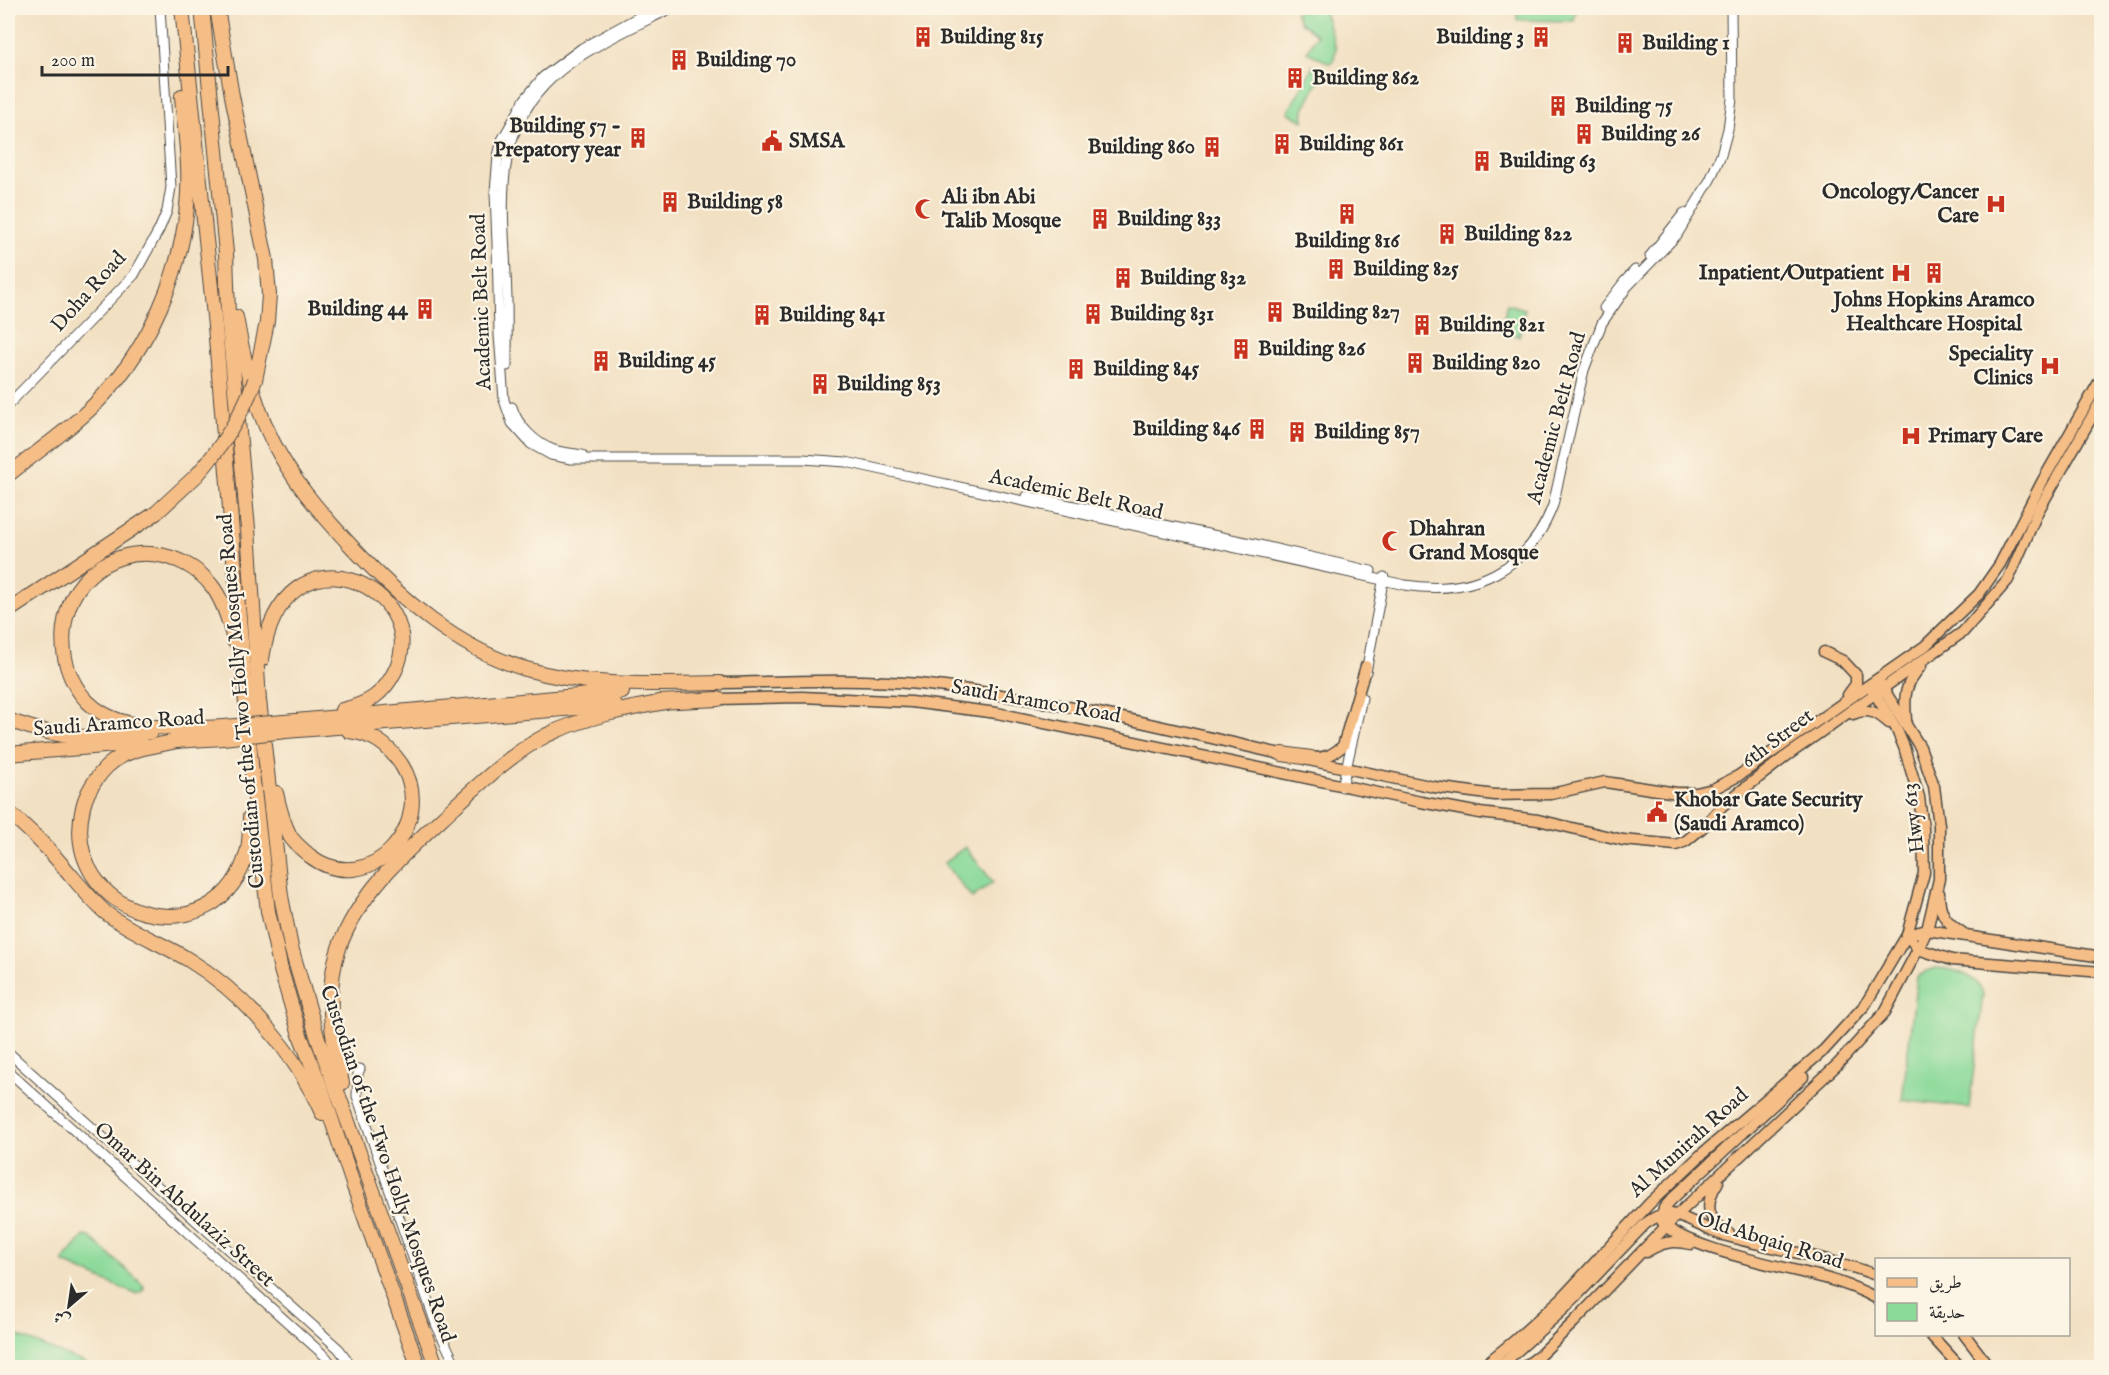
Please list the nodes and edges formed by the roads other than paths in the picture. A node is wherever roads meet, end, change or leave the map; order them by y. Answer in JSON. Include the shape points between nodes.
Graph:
{"nodes":[{"id":1,"x":160,"y":8,"type":"edge"},
{"id":2,"x":175,"y":8,"type":"edge"},
{"id":3,"x":182,"y":8,"type":"edge"},
{"id":4,"x":202,"y":8,"type":"edge"},
{"id":5,"x":217,"y":8,"type":"edge"},
{"id":6,"x":656,"y":8,"type":"edge"},
{"id":7,"x":671,"y":8,"type":"edge"},
{"id":8,"x":1726,"y":8,"type":"edge"},
{"id":9,"x":1731,"y":8,"type":"edge"},
{"id":10,"x":226,"y":253,"type":"junction"},
{"id":11,"x":2102,"y":377,"type":"edge"},
{"id":12,"x":2102,"y":399,"type":"edge"},
{"id":13,"x":8,"y":405,"type":"edge"},
{"id":14,"x":8,"y":475,"type":"edge"},
{"id":15,"x":1384,"y":577,"type":"junction"},
{"id":16,"x":8,"y":611,"type":"edge"},
{"id":17,"x":1824,"y":652,"type":"dead end"},
{"id":18,"x":1931,"y":654,"type":"junction"},
{"id":19,"x":1366,"y":666,"type":"junction"},
{"id":20,"x":244,"y":678,"type":"junction"},
{"id":21,"x":1873,"y":681,"type":"junction"},
{"id":22,"x":720,"y":682,"type":"junction"},
{"id":23,"x":1879,"y":691,"type":"junction"},
{"id":24,"x":718,"y":699,"type":"joint"},
{"id":25,"x":259,"y":700,"type":"junction"},
{"id":26,"x":665,"y":702,"type":"junction"},
{"id":27,"x":1842,"y":702,"type":"junction"},
{"id":28,"x":8,"y":720,"type":"edge"},
{"id":29,"x":1831,"y":724,"type":"junction"},
{"id":30,"x":1901,"y":726,"type":"junction"},
{"id":31,"x":285,"y":727,"type":"junction"},
{"id":32,"x":305,"y":730,"type":"junction"},
{"id":33,"x":185,"y":734,"type":"junction"},
{"id":34,"x":8,"y":754,"type":"edge"},
{"id":35,"x":1282,"y":754,"type":"junction"},
{"id":36,"x":266,"y":758,"type":"junction"},
{"id":37,"x":1311,"y":758,"type":"joint"},
{"id":38,"x":251,"y":764,"type":"junction"},
{"id":39,"x":1345,"y":769,"type":"junction"},
{"id":40,"x":1342,"y":787,"type":"junction"},
{"id":41,"x":8,"y":812,"type":"edge"},
{"id":42,"x":1939,"y":879,"type":"junction"},
{"id":43,"x":1927,"y":930,"type":"junction"},
{"id":44,"x":1907,"y":935,"type":"junction"},
{"id":45,"x":1968,"y":936,"type":"junction"},
{"id":46,"x":1918,"y":949,"type":"junction"},
{"id":47,"x":2102,"y":957,"type":"edge"},
{"id":48,"x":2102,"y":972,"type":"edge"},
{"id":49,"x":1824,"y":1050,"type":"junction"},
{"id":50,"x":8,"y":1052,"type":"edge"},
{"id":51,"x":360,"y":1069,"type":"dead end"},
{"id":52,"x":8,"y":1071,"type":"edge"},
{"id":53,"x":359,"y":1152,"type":"junction"},
{"id":54,"x":1724,"y":1171,"type":"junction"},
{"id":55,"x":354,"y":1187,"type":"junction"},
{"id":56,"x":1662,"y":1215,"type":"junction"},
{"id":57,"x":1676,"y":1216,"type":"junction"},
{"id":58,"x":1665,"y":1227,"type":"junction"},
{"id":59,"x":370,"y":1232,"type":"junction"},
{"id":60,"x":1743,"y":1240,"type":"junction"},
{"id":61,"x":1727,"y":1254,"type":"junction"},
{"id":62,"x":1629,"y":1264,"type":"junction"},
{"id":63,"x":1875,"y":1275,"type":"edge"},
{"id":64,"x":1875,"y":1298,"type":"edge"},
{"id":65,"x":423,"y":1327,"type":"junction"},
{"id":66,"x":1931,"y":1336,"type":"edge"},
{"id":67,"x":1965,"y":1336,"type":"edge"},
{"id":68,"x":334,"y":1368,"type":"edge"},
{"id":69,"x":353,"y":1368,"type":"edge"},
{"id":70,"x":413,"y":1368,"type":"edge"},
{"id":71,"x":420,"y":1368,"type":"edge"},
{"id":72,"x":437,"y":1368,"type":"edge"},
{"id":73,"x":442,"y":1368,"type":"edge"},
{"id":74,"x":457,"y":1368,"type":"edge"},
{"id":75,"x":1481,"y":1368,"type":"edge"},
{"id":76,"x":1498,"y":1368,"type":"edge"},
{"id":77,"x":1523,"y":1368,"type":"edge"},
{"id":78,"x":1961,"y":1368,"type":"edge"},
{"id":79,"x":1990,"y":1368,"type":"edge"}],
"edges":[{"from":1,"to":13,"type":"street","name":"Doha Road","via":[[171,187],[167,211],[134,275]]},
{"from":2,"to":14,"type":"highway","via":[[188,169],[187,206],[174,269],[136,351],[103,395]]},
{"from":3,"to":20,"type":"highway","name":"Custodian of the Two Holly Mosques Road","via":[[215,326]]},
{"from":4,"to":10,"type":"highway","name":"Custodian of the Two Holly Mosques Road"},
{"from":5,"to":16,"type":"highway","bridge":true,"via":[[267,259],[267,322],[255,381],[233,428],[197,475],[156,513]]},
{"from":6,"to":15,"type":"street","name":"Academic Belt Road","via":[[554,66],[525,99],[502,140],[495,192],[504,393],[512,423],[531,444],[551,455],[571,459],[846,462]]},
{"from":7,"to":15,"type":"street","name":"Academic Belt Road","via":[[587,53],[551,78],[525,112],[508,154],[502,196],[507,383],[512,410],[539,442],[554,450],[582,454],[836,456],[1169,526]]},
{"from":8,"to":15,"type":"street","name":"Academic Belt Road","via":[[1728,80],[1724,129],[1718,148],[1680,220],[1614,294],[1594,327],[1581,361],[1550,497],[1530,541],[1498,569],[1454,582]]},
{"from":9,"to":15,"type":"street","name":"Academic Belt Road","via":[[1732,99],[1721,155],[1677,235],[1628,287],[1602,323],[1584,370],[1554,506],[1540,534],[1512,564],[1477,582],[1435,589]]},
{"from":10,"to":22,"type":"highway","via":[[240,341],[265,426],[301,489],[388,585],[457,637],[525,669],[602,684]]},
{"from":10,"to":25,"type":"highway","name":"Custodian of the Two Holly Mosques Road"},
{"from":11,"to":21,"type":"main road","name":"6th Street","via":[[1987,585],[1925,646]]},
{"from":12,"to":18,"type":"main road","name":"6th Street","via":[[2038,511],[2008,580],[1963,632]]},
{"from":15,"to":19,"type":"street"},
{"from":17,"to":27,"type":"main road","via":[[1843,661],[1856,675],[1854,688]]},
{"from":18,"to":23,"type":"main road","name":"6th Street"},
{"from":18,"to":30,"type":"main road","via":[[1908,682]]},
{"from":19,"to":37,"type":"main road","via":[[1343,746],[1324,758]]},
{"from":19,"to":39,"type":"street"},
{"from":20,"to":33,"type":"highway","via":[[222,604],[198,570],[179,559],[156,553],[135,554],[91,574],[79,588],[63,628],[63,651],[76,685],[88,703],[114,719]]},
{"from":20,"to":38,"type":"highway","name":"Custodian of the Two Holly Mosques Road"},
{"from":21,"to":23,"type":"main road"},
{"from":21,"to":27,"type":"main road","name":"6th Street"},
{"from":22,"to":31,"type":"highway"},
{"from":22,"to":35,"type":"main road","name":"Saudi Aramco Road","via":[[918,684],[1119,717]]},
{"from":23,"to":29,"type":"main road","name":"6th Street"},
{"from":23,"to":30,"type":"main road"},
{"from":24,"to":26,"type":"highway"},
{"from":24,"to":40,"type":"main road","name":"Saudi Aramco Road","via":[[802,697],[911,702],[996,713]]},
{"from":25,"to":31,"type":"highway","via":[[268,630],[285,598],[314,579],[336,576],[377,592],[399,627],[398,665],[390,681],[381,693],[360,706]]},
{"from":25,"to":36,"type":"highway","name":"Custodian of the Two Holly Mosques Road"},
{"from":26,"to":32,"type":"highway"},
{"from":26,"to":53,"type":"highway","via":[[584,720],[523,749],[436,823],[364,900],[339,948],[330,1001],[331,1032]]},
{"from":27,"to":39,"type":"main road","name":"6th Street","via":[[1738,776],[1696,793],[1605,782],[1551,794],[1495,795]]},
{"from":28,"to":33,"type":"highway","via":[[70,736]]},
{"from":29,"to":30,"type":"main road","via":[[1864,710]]},
{"from":29,"to":40,"type":"main road","name":"6th Street","via":[[1723,805],[1686,841],[1676,845],[1623,840],[1538,820]]},
{"from":30,"to":42,"type":"main road","name":"Hwy 613","via":[[1920,747],[1934,786]]},
{"from":30,"to":44,"type":"main road","name":"Al Munirah Road","via":[[1919,797],[1925,853],[1920,893]]},
{"from":31,"to":32,"type":"highway","name":"Saudi Aramco Road"},
{"from":31,"to":33,"type":"highway","name":"Saudi Aramco Road","bridge":true},
{"from":32,"to":36,"type":"highway","via":[[362,732],[377,738],[393,752],[404,769],[412,805],[406,827],[383,857],[368,867],[350,870],[332,868],[302,850],[284,822]]},
{"from":33,"to":34,"type":"highway","name":"Saudi Aramco Road"},
{"from":33,"to":38,"type":"highway","via":[[117,758],[102,772],[84,801],[80,818],[83,854],[92,874],[119,903],[162,916],[181,916],[198,912],[230,887],[248,847]]},
{"from":35,"to":37,"type":"highway"},
{"from":35,"to":39,"type":"main road","name":"Saudi Aramco Road"},
{"from":36,"to":53,"type":"highway","name":"Custodian of the Two Holly Mosques Road","via":[[281,896],[291,947]]},
{"from":38,"to":55,"type":"highway","name":"Custodian of the Two Holly Mosques Road","via":[[268,911],[281,970]]},
{"from":39,"to":40,"type":"street"},
{"from":41,"to":55,"type":"highway","via":[[41,841],[108,914],[191,961],[241,1001],[266,1028],[306,1080]]},
{"from":42,"to":43,"type":"main road","name":"Hwy 613"},
{"from":42,"to":45,"type":"main road","via":[[1941,912],[1951,927]]},
{"from":43,"to":44,"type":"main road"},
{"from":43,"to":45,"type":"main road"},
{"from":43,"to":46,"type":"main road","name":"Al Munirah Road"},
{"from":44,"to":46,"type":"main road"},
{"from":44,"to":49,"type":"main road","name":"Al Munirah Road","via":[[1865,1005]]},
{"from":45,"to":47,"type":"main road"},
{"from":46,"to":48,"type":"main road","via":[[1952,960]]},
{"from":46,"to":54,"type":"main road","name":"Al Munirah Road","via":[[1885,1012],[1838,1064]]},
{"from":49,"to":56,"type":"main road","name":"Old Abqaiq Road","via":[[1803,1076],[1672,1199]]},
{"from":49,"to":75,"type":"main road","name":"Al Munirah Road","via":[[1688,1167],[1563,1297]]},
{"from":50,"to":69,"type":"street","via":[[339,1349]]},
{"from":51,"to":74,"type":"street","via":[[357,1096],[436,1324]]},
{"from":52,"to":68,"type":"street","name":"Omar Bin Abdulaziz Street"},
{"from":53,"to":65,"type":"highway","name":"Custodian of the Two Holly Mosques Road"},
{"from":54,"to":57,"type":"main road","name":"Al Munirah Road"},
{"from":54,"to":60,"type":"main road","via":[[1710,1196],[1711,1216],[1722,1229]]},
{"from":55,"to":59,"type":"highway","name":"Custodian of the Two Holly Mosques Road"},
{"from":56,"to":57,"type":"main road","name":"Old Abqaiq Road"},
{"from":56,"to":58,"type":"main road","name":"Old Abqaiq Road"},
{"from":56,"to":76,"type":"main road","name":"Old Abqaiq Road","via":[[1645,1224],[1558,1315]]},
{"from":57,"to":58,"type":"main road","name":"Al Munirah Road"},
{"from":57,"to":60,"type":"main road","name":"Old Abqaiq Road"},
{"from":58,"to":61,"type":"main road","name":"Old Abqaiq Road"},
{"from":58,"to":62,"type":"main road","name":"Al Munirah Road"},
{"from":59,"to":70,"type":"main road"},
{"from":59,"to":71,"type":"highway","name":"Custodian of the Two Holly Mosques Road"},
{"from":60,"to":63,"type":"main road","name":"Old Abqaiq Road"},
{"from":61,"to":62,"type":"main road","via":[[1667,1242]]},
{"from":61,"to":64,"type":"main road","name":"Old Abqaiq Road","via":[[1823,1277]]},
{"from":62,"to":77,"type":"main road","name":"Al Munirah Road"},
{"from":65,"to":72,"type":"highway","name":"Custodian of the Two Holly Mosques Road"},
{"from":65,"to":73,"type":"main road"},
{"from":66,"to":78,"type":"main road"},
{"from":67,"to":79,"type":"main road"}]}
